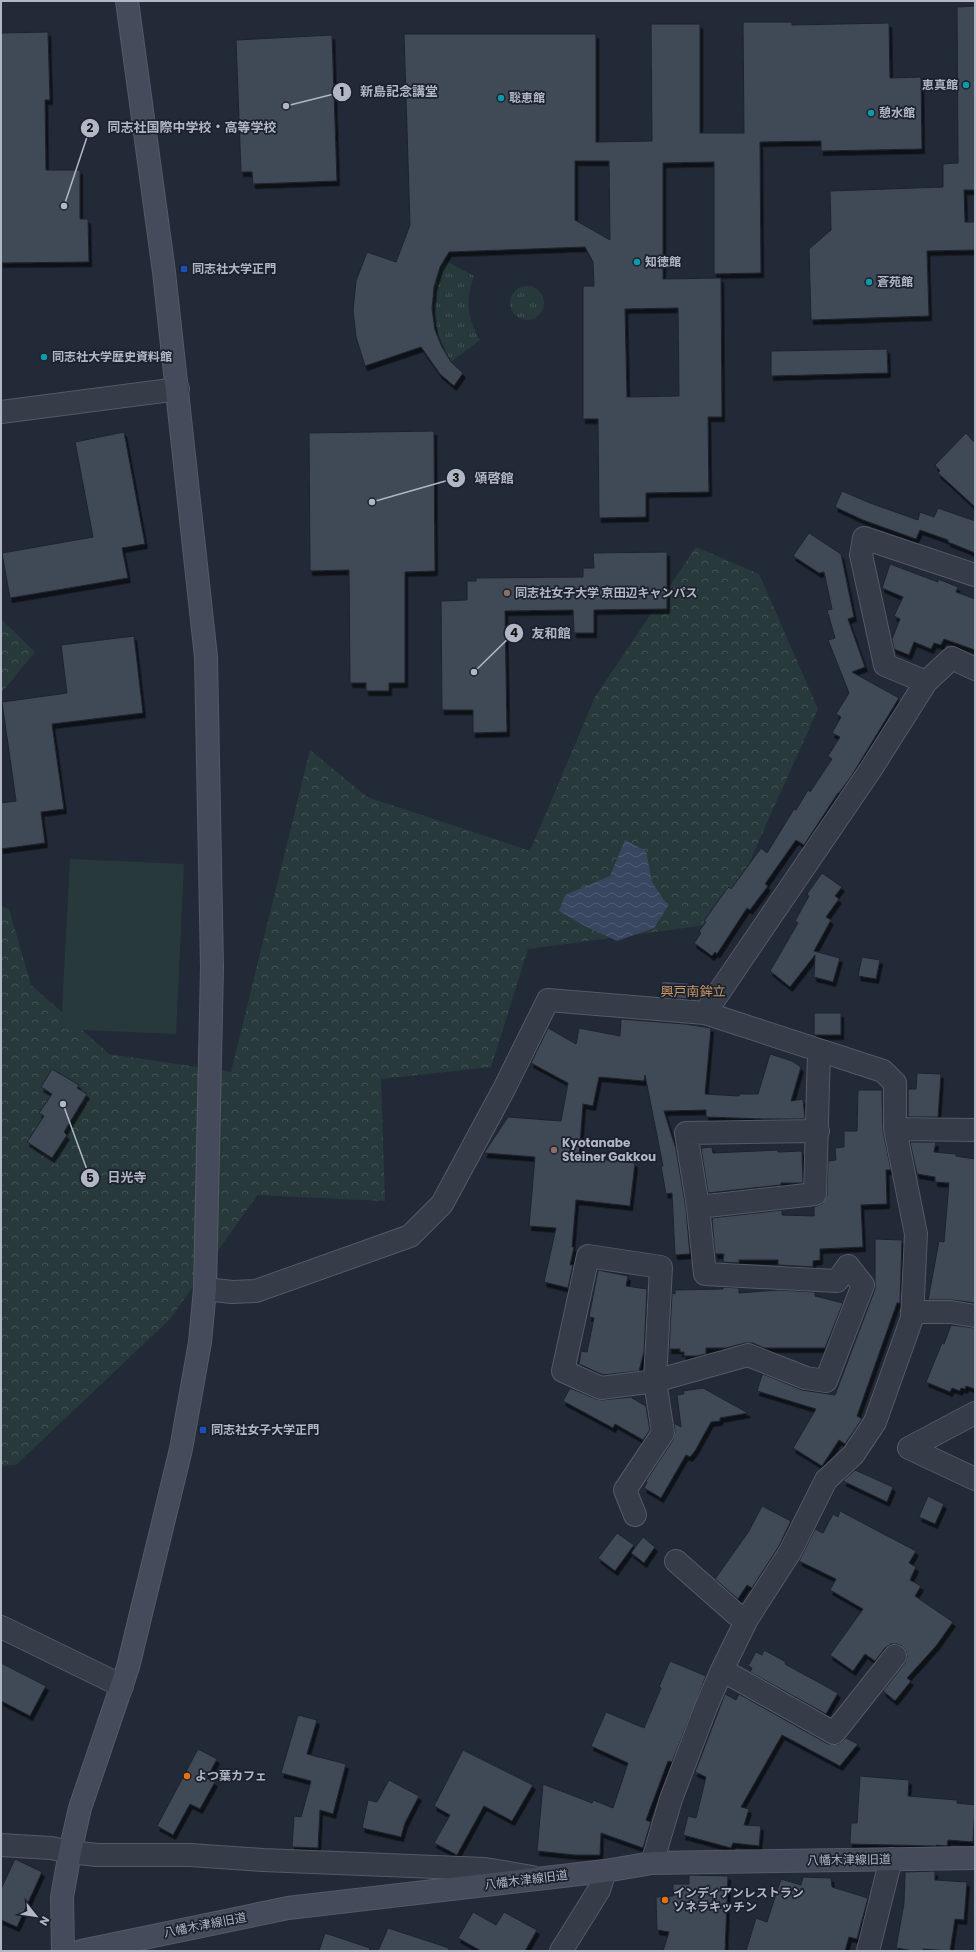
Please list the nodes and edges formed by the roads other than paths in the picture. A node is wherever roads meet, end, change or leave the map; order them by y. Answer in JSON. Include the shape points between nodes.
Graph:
{"nodes":[{"id":1,"x":127,"y":1,"type":"edge"},
{"id":2,"x":178,"y":389,"type":"junction"},
{"id":3,"x":1,"y":412,"type":"edge"},
{"id":4,"x":975,"y":575,"type":"edge"},
{"id":5,"x":975,"y":669,"type":"edge"},
{"id":6,"x":926,"y":682,"type":"junction"},
{"id":7,"x":705,"y":1013,"type":"junction"},
{"id":8,"x":818,"y":1051,"type":"junction"},
{"id":9,"x":895,"y":1129,"type":"junction"},
{"id":10,"x":975,"y":1130,"type":"edge"},
{"id":11,"x":818,"y":1131,"type":"junction"},
{"id":12,"x":698,"y":1207,"type":"junction"},
{"id":13,"x":205,"y":1289,"type":"junction"},
{"id":14,"x":912,"y":1312,"type":"junction"},
{"id":15,"x":975,"y":1316,"type":"edge"},
{"id":16,"x":655,"y":1381,"type":"junction"},
{"id":17,"x":975,"y":1413,"type":"edge"},
{"id":18,"x":975,"y":1479,"type":"edge"},
{"id":19,"x":635,"y":1515,"type":"dead end"},
{"id":20,"x":676,"y":1561,"type":"dead end"},
{"id":21,"x":746,"y":1619,"type":"junction"},
{"id":22,"x":1,"y":1627,"type":"edge"},
{"id":23,"x":895,"y":1656,"type":"dead end"},
{"id":24,"x":722,"y":1670,"type":"junction"},
{"id":25,"x":122,"y":1686,"type":"junction"},
{"id":26,"x":1,"y":1845,"type":"edge"},
{"id":27,"x":70,"y":1852,"type":"junction"},
{"id":28,"x":975,"y":1858,"type":"edge"},
{"id":29,"x":892,"y":1859,"type":"junction"},
{"id":30,"x":652,"y":1863,"type":"junction"},
{"id":31,"x":605,"y":1871,"type":"junction"},
{"id":32,"x":539,"y":1878,"type":"junction"},
{"id":33,"x":63,"y":1951,"type":"edge"},
{"id":34,"x":81,"y":1951,"type":"edge"},
{"id":35,"x":561,"y":1951,"type":"edge"},
{"id":36,"x":868,"y":1951,"type":"edge"}],
"edges":[{"from":1,"to":2,"type":"street"},
{"from":2,"to":3,"type":"street"},
{"from":2,"to":13,"type":"street","via":[[206,657],[212,968]]},
{"from":4,"to":6,"type":"street","via":[[864,538],[861,555],[885,666]]},
{"from":5,"to":6,"type":"street","via":[[952,658]]},
{"from":6,"to":7,"type":"street","via":[[871,769]]},
{"from":7,"to":8,"type":"street"},
{"from":7,"to":13,"type":"street","via":[[548,1000],[442,1204],[410,1236],[256,1291]]},
{"from":8,"to":9,"type":"street","via":[[883,1071],[895,1083]]},
{"from":8,"to":11,"type":"street"},
{"from":9,"to":10,"type":"street"},
{"from":9,"to":14,"type":"street","via":[[916,1234]]},
{"from":11,"to":12,"type":"street","via":[[815,1194]]},
{"from":11,"to":12,"type":"street","via":[[686,1133]]},
{"from":12,"to":16,"type":"street","via":[[705,1274],[836,1281],[848,1266],[863,1285],[826,1381],[806,1378],[748,1355]]},
{"from":13,"to":25,"type":"street","via":[[200,1342],[181,1449]]},
{"from":14,"to":15,"type":"street","via":[[951,1312]]},
{"from":14,"to":21,"type":"street","via":[[875,1422],[853,1455],[826,1480],[790,1552]]},
{"from":16,"to":16,"type":"street","via":[[601,1388],[563,1371],[588,1256],[661,1267]]},
{"from":16,"to":19,"type":"street","via":[[663,1433],[625,1490]]},
{"from":17,"to":18,"type":"street","via":[[909,1448]]},
{"from":20,"to":21,"type":"street","via":[[736,1614]]},
{"from":21,"to":24,"type":"street"},
{"from":22,"to":25,"type":"street"},
{"from":23,"to":24,"type":"street","via":[[834,1733]]},
{"from":24,"to":30,"type":"street","via":[[671,1799]]},
{"from":25,"to":27,"type":"street","via":[[80,1808]]},
{"from":26,"to":27,"type":"street","via":[[51,1848]]},
{"from":27,"to":32,"type":"street","via":[[485,1869]]},
{"from":27,"to":33,"type":"street","via":[[62,1897]]},
{"from":28,"to":29,"type":"street","name":"八幡木津線旧道"},
{"from":29,"to":30,"type":"street","name":"八幡木津線旧道"},
{"from":29,"to":36,"type":"street"},
{"from":30,"to":31,"type":"street","name":"八幡木津線旧道"},
{"from":31,"to":32,"type":"street","name":"八幡木津線旧道"},
{"from":31,"to":35,"type":"street","via":[[599,1890]]},
{"from":32,"to":34,"type":"street","name":"八幡木津線旧道","via":[[288,1908]]}]}
